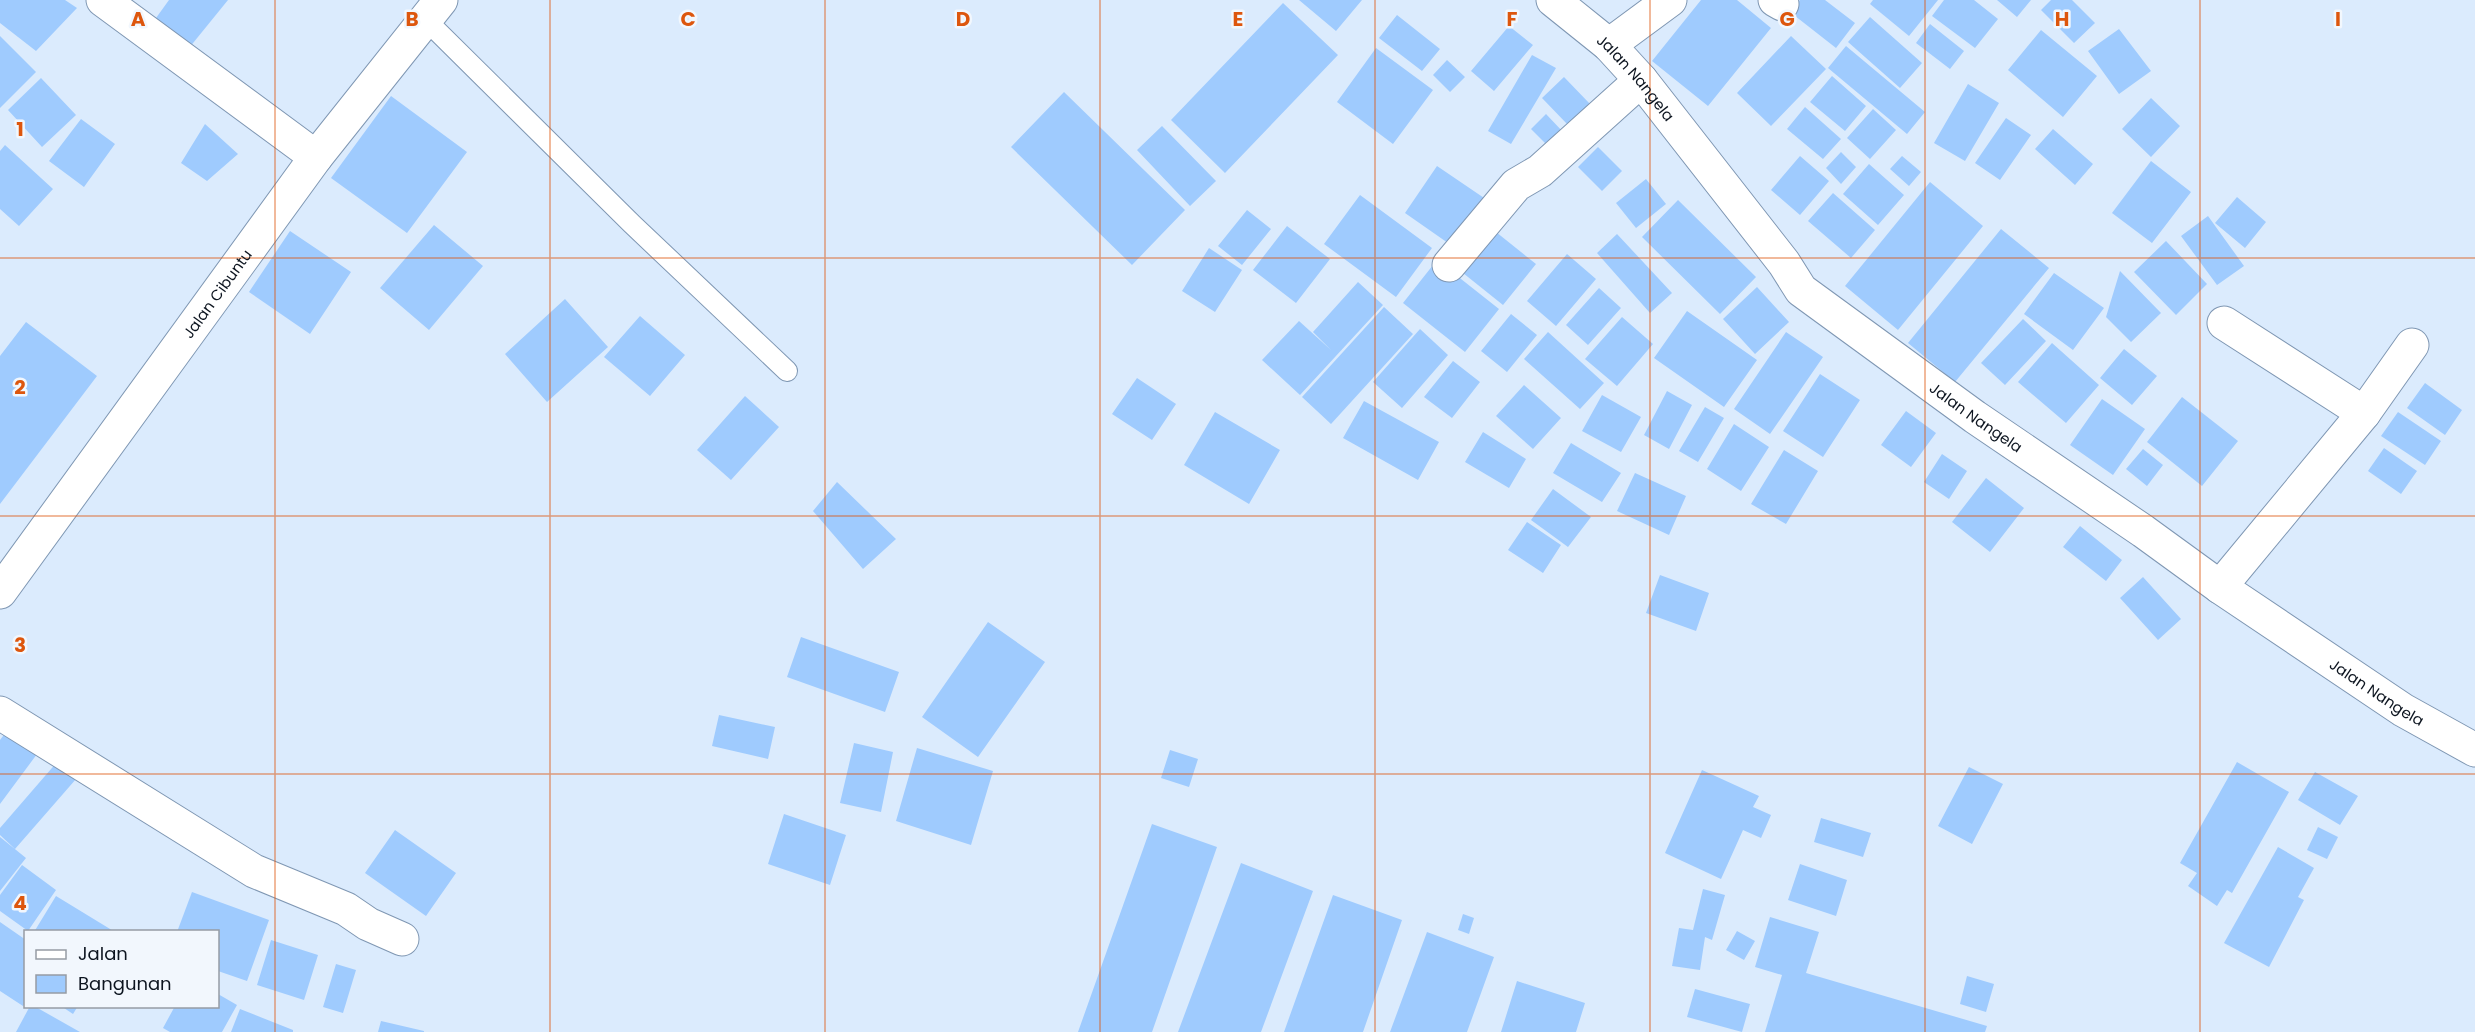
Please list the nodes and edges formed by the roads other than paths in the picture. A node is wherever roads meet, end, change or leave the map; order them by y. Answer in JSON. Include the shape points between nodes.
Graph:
{"nodes":[{"id":1,"x":103,"y":0,"type":"edge"},
{"id":2,"x":1552,"y":0,"type":"edge"},
{"id":3,"x":1670,"y":0,"type":"edge"},
{"id":4,"x":434,"y":10,"type":"edge"},
{"id":5,"x":1609,"y":45,"type":"junction"},
{"id":6,"x":1641,"y":80,"type":"junction"},
{"id":7,"x":316,"y":157,"type":"junction"},
{"id":8,"x":1449,"y":265,"type":"dead end"},
{"id":9,"x":2224,"y":323,"type":"dead end"},
{"id":10,"x":2412,"y":345,"type":"dead end"},
{"id":11,"x":788,"y":371,"type":"dead end"},
{"id":12,"x":2364,"y":413,"type":"junction"},
{"id":13,"x":2220,"y":587,"type":"junction"},
{"id":14,"x":0,"y":592,"type":"edge"},
{"id":15,"x":0,"y":713,"type":"edge"},
{"id":16,"x":2475,"y":750,"type":"edge"},
{"id":17,"x":402,"y":939,"type":"dead end"}],
"edges":[{"from":1,"to":7,"type":"street"},
{"from":2,"to":5,"type":"street","name":"Jalan Nangela"},
{"from":3,"to":5,"type":"street"},
{"from":4,"to":7,"type":"street","name":"Jalan Cibuntu"},
{"from":4,"to":11,"type":"lane","via":[[632,224]]},
{"from":5,"to":6,"type":"street","name":"Jalan Nangela"},
{"from":6,"to":8,"type":"street","via":[[1540,171],[1515,185]]},
{"from":6,"to":13,"type":"street","name":"Jalan Nangela","via":[[1801,290],[1966,411]]},
{"from":7,"to":14,"type":"street","name":"Jalan Cibuntu"},
{"from":9,"to":12,"type":"street"},
{"from":10,"to":12,"type":"street"},
{"from":12,"to":13,"type":"street"},
{"from":13,"to":16,"type":"street","name":"Jalan Nangela","via":[[2403,710]]},
{"from":15,"to":17,"type":"street","via":[[254,871],[346,909]]}]}
